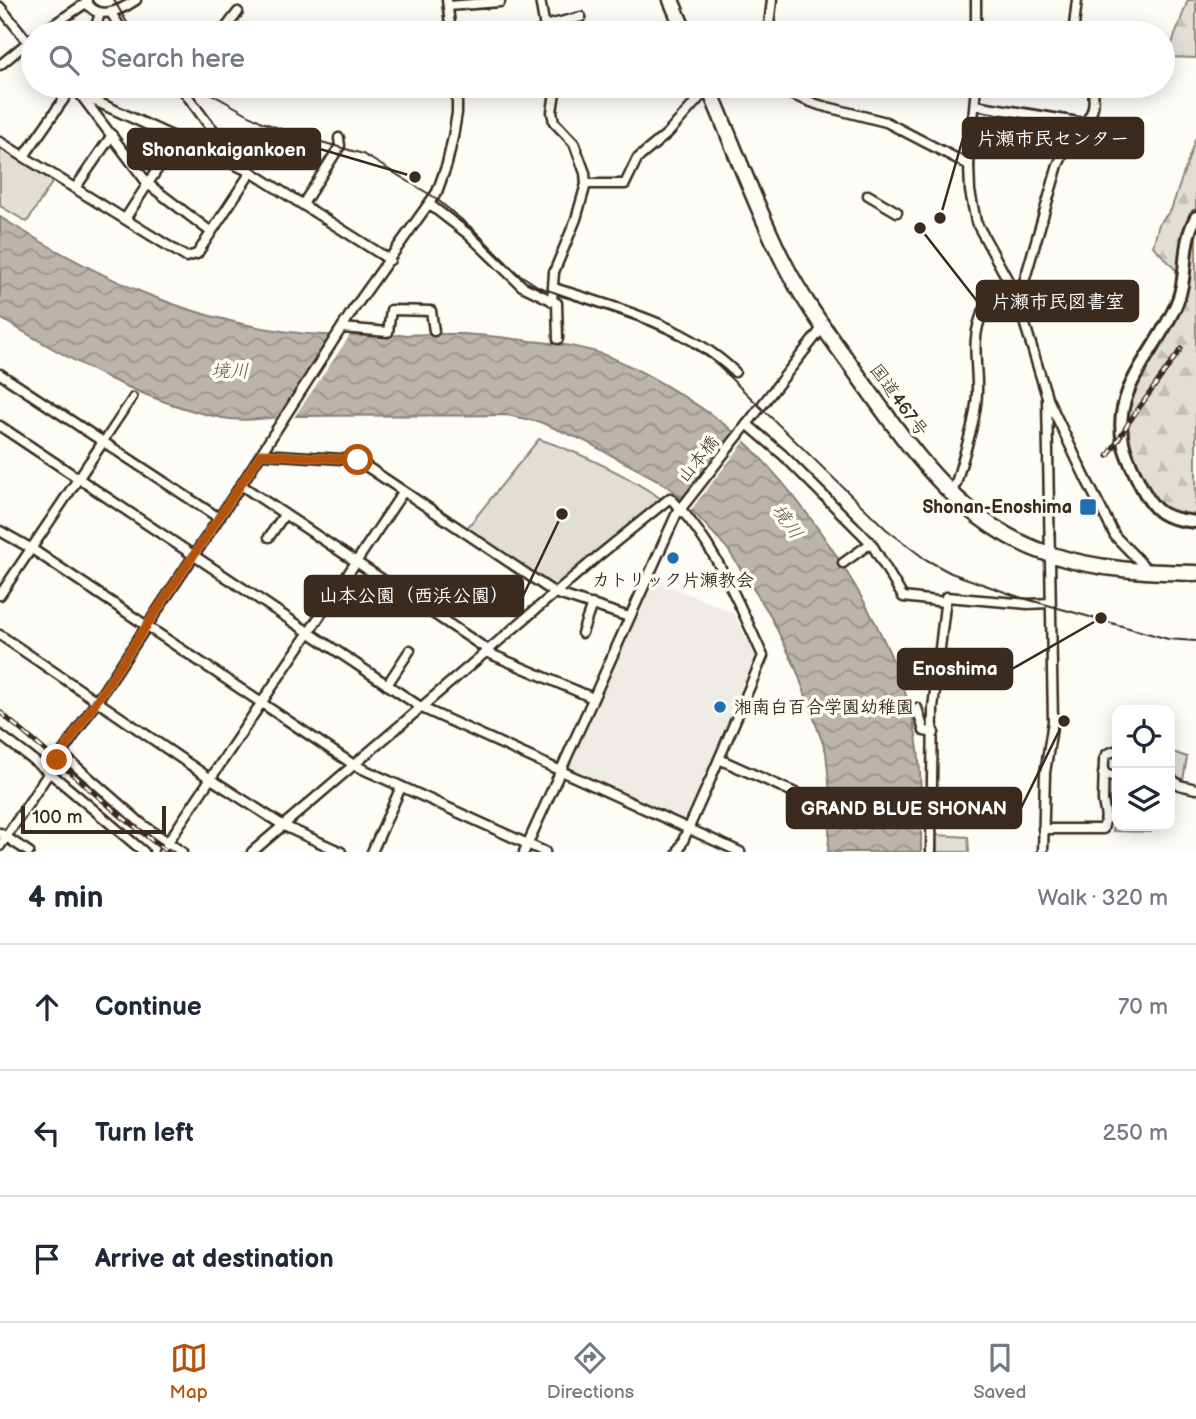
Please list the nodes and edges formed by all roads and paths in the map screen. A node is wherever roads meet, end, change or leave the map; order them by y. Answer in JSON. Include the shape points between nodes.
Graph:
{"nodes":[{"id":1,"x":136,"y":0,"type":"edge"},
{"id":2,"x":540,"y":0,"type":"edge"},
{"id":3,"x":671,"y":0,"type":"edge"},
{"id":4,"x":772,"y":0,"type":"edge"},
{"id":5,"x":976,"y":0,"type":"edge"},
{"id":6,"x":1077,"y":0,"type":"edge"},
{"id":7,"x":86,"y":1,"type":"edge"},
{"id":8,"x":500,"y":2,"type":"edge"},
{"id":9,"x":448,"y":3,"type":"edge"},
{"id":10,"x":0,"y":7,"type":"edge"},
{"id":11,"x":238,"y":12,"type":"dead end"},
{"id":12,"x":100,"y":13,"type":"junction"},
{"id":13,"x":111,"y":13,"type":"junction"},
{"id":14,"x":581,"y":17,"type":"dead end"},
{"id":15,"x":58,"y":21,"type":"edge"},
{"id":16,"x":98,"y":21,"type":"edge"},
{"id":17,"x":116,"y":21,"type":"edge"},
{"id":18,"x":231,"y":21,"type":"edge"},
{"id":19,"x":450,"y":21,"type":"edge"},
{"id":20,"x":544,"y":21,"type":"edge"},
{"id":21,"x":569,"y":21,"type":"edge"},
{"id":22,"x":680,"y":21,"type":"edge"},
{"id":23,"x":769,"y":21,"type":"edge"},
{"id":24,"x":976,"y":21,"type":"edge"},
{"id":25,"x":1075,"y":21,"type":"edge"},
{"id":26,"x":21,"y":31,"type":"edge"},
{"id":27,"x":21,"y":50,"type":"edge"},
{"id":28,"x":0,"y":65,"type":"edge"},
{"id":29,"x":65,"y":98,"type":"edge"},
{"id":30,"x":85,"y":98,"type":"edge"},
{"id":31,"x":88,"y":98,"type":"edge"},
{"id":32,"x":189,"y":98,"type":"edge"},
{"id":33,"x":457,"y":98,"type":"edge"},
{"id":34,"x":554,"y":98,"type":"edge"},
{"id":35,"x":699,"y":98,"type":"edge"},
{"id":36,"x":715,"y":98,"type":"edge"},
{"id":37,"x":800,"y":98,"type":"edge"},
{"id":38,"x":975,"y":98,"type":"edge"},
{"id":39,"x":1093,"y":98,"type":"edge"},
{"id":40,"x":975,"y":105,"type":"junction"},
{"id":41,"x":1071,"y":121,"type":"junction"},
{"id":42,"x":112,"y":135,"type":"junction"},
{"id":43,"x":339,"y":138,"type":"dead end"},
{"id":44,"x":177,"y":139,"type":"junction"},
{"id":45,"x":0,"y":142,"type":"edge"},
{"id":46,"x":25,"y":155,"type":"junction"},
{"id":47,"x":969,"y":165,"type":"junction"},
{"id":48,"x":251,"y":172,"type":"junction"},
{"id":49,"x":148,"y":184,"type":"junction"},
{"id":50,"x":586,"y":184,"type":"junction"},
{"id":51,"x":76,"y":187,"type":"junction"},
{"id":52,"x":868,"y":195,"type":"dead end"},
{"id":53,"x":303,"y":204,"type":"junction"},
{"id":54,"x":429,"y":204,"type":"junction"},
{"id":55,"x":897,"y":212,"type":"dead end"},
{"id":56,"x":1196,"y":216,"type":"edge"},
{"id":57,"x":125,"y":219,"type":"junction"},
{"id":58,"x":211,"y":232,"type":"junction"},
{"id":59,"x":390,"y":260,"type":"junction"},
{"id":60,"x":554,"y":288,"type":"junction"},
{"id":61,"x":1014,"y":291,"type":"junction"},
{"id":62,"x":552,"y":301,"type":"junction"},
{"id":63,"x":983,"y":312,"type":"dead end"},
{"id":64,"x":823,"y":327,"type":"junction"},
{"id":65,"x":434,"y":331,"type":"dead end"},
{"id":66,"x":339,"y":332,"type":"junction"},
{"id":67,"x":558,"y":339,"type":"dead end"},
{"id":68,"x":735,"y":372,"type":"dead end"},
{"id":69,"x":0,"y":374,"type":"edge"},
{"id":70,"x":133,"y":397,"type":"dead end"},
{"id":71,"x":1046,"y":397,"type":"junction"},
{"id":72,"x":747,"y":424,"type":"junction"},
{"id":73,"x":0,"y":426,"type":"edge"},
{"id":74,"x":103,"y":442,"type":"junction"},
{"id":75,"x":261,"y":454,"type":"junction"},
{"id":76,"x":78,"y":478,"type":"junction"},
{"id":77,"x":241,"y":485,"type":"junction"},
{"id":78,"x":403,"y":492,"type":"junction"},
{"id":79,"x":949,"y":493,"type":"junction"},
{"id":80,"x":682,"y":506,"type":"junction"},
{"id":81,"x":285,"y":514,"type":"junction"},
{"id":82,"x":687,"y":516,"type":"junction"},
{"id":83,"x":219,"y":518,"type":"junction"},
{"id":84,"x":1196,"y":522,"type":"edge"},
{"id":85,"x":0,"y":531,"type":"edge"},
{"id":86,"x":269,"y":537,"type":"dead end"},
{"id":87,"x":871,"y":543,"type":"junction"},
{"id":88,"x":713,"y":545,"type":"dead end"},
{"id":89,"x":32,"y":549,"type":"junction"},
{"id":90,"x":194,"y":554,"type":"junction"},
{"id":91,"x":1050,"y":555,"type":"junction"},
{"id":92,"x":355,"y":563,"type":"junction"},
{"id":93,"x":844,"y":563,"type":"dead end"},
{"id":94,"x":1149,"y":572,"type":"junction"},
{"id":95,"x":1196,"y":573,"type":"edge"},
{"id":96,"x":555,"y":593,"type":"junction"},
{"id":97,"x":0,"y":595,"type":"edge"},
{"id":98,"x":945,"y":601,"type":"junction"},
{"id":99,"x":1050,"y":603,"type":"junction"},
{"id":100,"x":592,"y":604,"type":"junction"},
{"id":101,"x":629,"y":617,"type":"junction"},
{"id":102,"x":146,"y":627,"type":"junction"},
{"id":103,"x":309,"y":632,"type":"junction"},
{"id":104,"x":582,"y":633,"type":"dead end"},
{"id":105,"x":0,"y":635,"type":"edge"},
{"id":106,"x":410,"y":650,"type":"dead end"},
{"id":107,"x":487,"y":651,"type":"junction"},
{"id":108,"x":387,"y":685,"type":"junction"},
{"id":109,"x":593,"y":698,"type":"junction"},
{"id":110,"x":97,"y":700,"type":"junction"},
{"id":111,"x":262,"y":704,"type":"junction"},
{"id":112,"x":422,"y":708,"type":"junction"},
{"id":113,"x":917,"y":708,"type":"dead end"},
{"id":114,"x":934,"y":733,"type":"junction"},
{"id":115,"x":0,"y":735,"type":"edge"},
{"id":116,"x":1112,"y":752,"type":"edge"},
{"id":117,"x":62,"y":754,"type":"junction"},
{"id":118,"x":719,"y":759,"type":"junction"},
{"id":119,"x":354,"y":765,"type":"junction"},
{"id":120,"x":561,"y":771,"type":"junction"},
{"id":121,"x":49,"y":772,"type":"junction"},
{"id":122,"x":1103,"y":773,"type":"junction"},
{"id":123,"x":1112,"y":776,"type":"edge"},
{"id":124,"x":211,"y":779,"type":"junction"},
{"id":125,"x":1175,"y":781,"type":"edge"},
{"id":126,"x":401,"y":787,"type":"junction"},
{"id":127,"x":1196,"y":789,"type":"edge"},
{"id":128,"x":820,"y":804,"type":"dead end"},
{"id":129,"x":284,"y":825,"type":"junction"},
{"id":130,"x":689,"y":829,"type":"junction"},
{"id":131,"x":1043,"y":829,"type":"junction"},
{"id":132,"x":3,"y":835,"type":"edge"},
{"id":133,"x":168,"y":842,"type":"junction"},
{"id":134,"x":0,"y":846,"type":"edge"},
{"id":135,"x":526,"y":848,"type":"edge"},
{"id":136,"x":29,"y":852,"type":"edge"},
{"id":137,"x":144,"y":852,"type":"edge"},
{"id":138,"x":162,"y":852,"type":"edge"},
{"id":139,"x":182,"y":852,"type":"edge"},
{"id":140,"x":252,"y":852,"type":"edge"},
{"id":141,"x":341,"y":852,"type":"edge"},
{"id":142,"x":372,"y":852,"type":"edge"},
{"id":143,"x":545,"y":852,"type":"edge"},
{"id":144,"x":678,"y":852,"type":"edge"},
{"id":145,"x":740,"y":852,"type":"edge"},
{"id":146,"x":931,"y":852,"type":"edge"},
{"id":147,"x":1043,"y":852,"type":"edge"}],
"edges":[{"from":1,"to":13,"type":"street"},
{"from":2,"to":20,"type":"street"},
{"from":3,"to":22,"type":"highway"},
{"from":4,"to":23,"type":"street"},
{"from":5,"to":24,"type":"street"},
{"from":6,"to":25,"type":"street"},
{"from":7,"to":12,"type":"street"},
{"from":7,"to":15,"type":"street"},
{"from":8,"to":9,"type":"street"},
{"from":9,"to":19,"type":"street"},
{"from":10,"to":26,"type":"street"},
{"from":11,"to":18,"type":"street"},
{"from":12,"to":13,"type":"street"},
{"from":12,"to":16,"type":"street"},
{"from":13,"to":17,"type":"street"},
{"from":14,"to":21,"type":"street"},
{"from":27,"to":28,"type":"street"},
{"from":29,"to":46,"type":"street"},
{"from":30,"to":42,"type":"street"},
{"from":31,"to":44,"type":"street"},
{"from":32,"to":48,"type":"street"},
{"from":33,"to":54,"type":"street","via":[[447,164]]},
{"from":34,"to":50,"type":"street","via":[[554,122],[574,143]]},
{"from":35,"to":50,"type":"street","via":[[637,159],[625,184]]},
{"from":36,"to":64,"type":"highway","name":"国道467号","via":[[783,260]]},
{"from":37,"to":47,"type":"street","via":[[886,122]]},
{"from":38,"to":40,"type":"street"},
{"from":39,"to":41,"type":"street","via":[[1089,118],[1084,123]]},
{"from":40,"to":41,"type":"street"},
{"from":40,"to":47,"type":"street"},
{"from":41,"to":61,"type":"street","via":[[1024,282]]},
{"from":42,"to":49,"type":"street"},
{"from":42,"to":51,"type":"street"},
{"from":43,"to":53,"type":"street","via":[[340,146]]},
{"from":44,"to":48,"type":"street"},
{"from":44,"to":49,"type":"street"},
{"from":45,"to":46,"type":"street"},
{"from":46,"to":51,"type":"street"},
{"from":47,"to":61,"type":"street","via":[[976,222]]},
{"from":48,"to":53,"type":"street"},
{"from":48,"to":58,"type":"street"},
{"from":49,"to":57,"type":"street"},
{"from":49,"to":58,"type":"street"},
{"from":50,"to":60,"type":"street","via":[[555,268]]},
{"from":51,"to":57,"type":"street"},
{"from":52,"to":55,"type":"street"},
{"from":53,"to":59,"type":"street"},
{"from":54,"to":59,"type":"street"},
{"from":54,"to":62,"type":"street","via":[[522,286]]},
{"from":56,"to":84,"type":"street","via":[[1185,244],[1180,297],[1126,394],[1121,430],[1127,457],[1150,504],[1167,517]]},
{"from":57,"to":58,"type":"street","via":[[186,257],[197,254]]},
{"from":59,"to":66,"type":"street"},
{"from":60,"to":62,"type":"street"},
{"from":60,"to":68,"type":"street","via":[[667,327],[720,357]]},
{"from":61,"to":71,"type":"street"},
{"from":62,"to":67,"type":"street","via":[[558,304]]},
{"from":63,"to":79,"type":"street","via":[[976,332],[977,394],[956,484]]},
{"from":64,"to":72,"type":"street","name":"山本橋"},
{"from":64,"to":79,"type":"highway","name":"国道467号","via":[[911,450]]},
{"from":65,"to":66,"type":"street","via":[[431,311],[391,310],[388,332]]},
{"from":66,"to":75,"type":"street"},
{"from":69,"to":74,"type":"street"},
{"from":70,"to":74,"type":"street"},
{"from":71,"to":91,"type":"street"},
{"from":71,"to":94,"type":"street","via":[[1115,536]]},
{"from":72,"to":80,"type":"street","name":"山本橋"},
{"from":72,"to":87,"type":"street"},
{"from":73,"to":76,"type":"street"},
{"from":74,"to":76,"type":"street"},
{"from":74,"to":83,"type":"street"},
{"from":75,"to":77,"type":"street"},
{"from":75,"to":78,"type":"street","via":[[358,460]]},
{"from":76,"to":89,"type":"street"},
{"from":76,"to":90,"type":"street"},
{"from":77,"to":81,"type":"street"},
{"from":77,"to":83,"type":"street"},
{"from":78,"to":92,"type":"street"},
{"from":78,"to":96,"type":"street"},
{"from":79,"to":91,"type":"highway","name":"国道467号","via":[[1002,533]]},
{"from":80,"to":82,"type":"street"},
{"from":80,"to":96,"type":"street","via":[[670,498]]},
{"from":80,"to":101,"type":"street","name":"山本橋"},
{"from":81,"to":86,"type":"street"},
{"from":81,"to":92,"type":"street"},
{"from":82,"to":88,"type":"street"},
{"from":82,"to":118,"type":"street","via":[[725,577],[763,656]]},
{"from":83,"to":90,"type":"street"},
{"from":85,"to":89,"type":"street"},
{"from":87,"to":93,"type":"street"},
{"from":87,"to":98,"type":"street","via":[[903,597]]},
{"from":89,"to":97,"type":"street"},
{"from":89,"to":102,"type":"street"},
{"from":90,"to":102,"type":"street"},
{"from":90,"to":103,"type":"street"},
{"from":91,"to":94,"type":"highway","name":"国道467号","via":[[1093,566]]},
{"from":91,"to":99,"type":"street"},
{"from":92,"to":103,"type":"street"},
{"from":92,"to":107,"type":"street"},
{"from":94,"to":95,"type":"highway","name":"国道467号"},
{"from":96,"to":100,"type":"street"},
{"from":96,"to":107,"type":"street"},
{"from":98,"to":99,"type":"street","via":[[946,597]]},
{"from":98,"to":114,"type":"street"},
{"from":99,"to":131,"type":"street","via":[[1053,721]]},
{"from":100,"to":101,"type":"street"},
{"from":100,"to":104,"type":"street"},
{"from":101,"to":109,"type":"street","name":"山本橋"},
{"from":102,"to":110,"type":"street"},
{"from":102,"to":111,"type":"street"},
{"from":103,"to":108,"type":"street"},
{"from":103,"to":111,"type":"street"},
{"from":105,"to":110,"type":"street"},
{"from":106,"to":108,"type":"street"},
{"from":107,"to":109,"type":"street"},
{"from":107,"to":112,"type":"street"},
{"from":108,"to":112,"type":"street"},
{"from":109,"to":120,"type":"street","name":"山本橋"},
{"from":110,"to":117,"type":"street"},
{"from":110,"to":124,"type":"street"},
{"from":111,"to":119,"type":"street"},
{"from":111,"to":124,"type":"street"},
{"from":112,"to":119,"type":"street"},
{"from":112,"to":120,"type":"street"},
{"from":113,"to":114,"type":"street","via":[[924,731]]},
{"from":114,"to":146,"type":"street"},
{"from":115,"to":121,"type":"street"},
{"from":116,"to":122,"type":"street","via":[[1104,760]]},
{"from":117,"to":121,"type":"street"},
{"from":117,"to":133,"type":"street"},
{"from":118,"to":128,"type":"street"},
{"from":118,"to":130,"type":"street"},
{"from":119,"to":126,"type":"street"},
{"from":119,"to":129,"type":"street"},
{"from":120,"to":130,"type":"street"},
{"from":120,"to":135,"type":"street","name":"山本橋"},
{"from":121,"to":132,"type":"street"},
{"from":121,"to":137,"type":"street"},
{"from":122,"to":123,"type":"street"},
{"from":122,"to":131,"type":"street","via":[[1103,829]]},
{"from":124,"to":129,"type":"street"},
{"from":124,"to":133,"type":"street"},
{"from":125,"to":127,"type":"street"},
{"from":126,"to":135,"type":"street"},
{"from":126,"to":142,"type":"street"},
{"from":129,"to":140,"type":"street"},
{"from":129,"to":141,"type":"street"},
{"from":130,"to":144,"type":"street"},
{"from":130,"to":145,"type":"street"},
{"from":131,"to":147,"type":"street"},
{"from":132,"to":134,"type":"street"},
{"from":132,"to":136,"type":"street"},
{"from":133,"to":138,"type":"street"},
{"from":133,"to":139,"type":"street"},
{"from":135,"to":143,"type":"street"}]}
